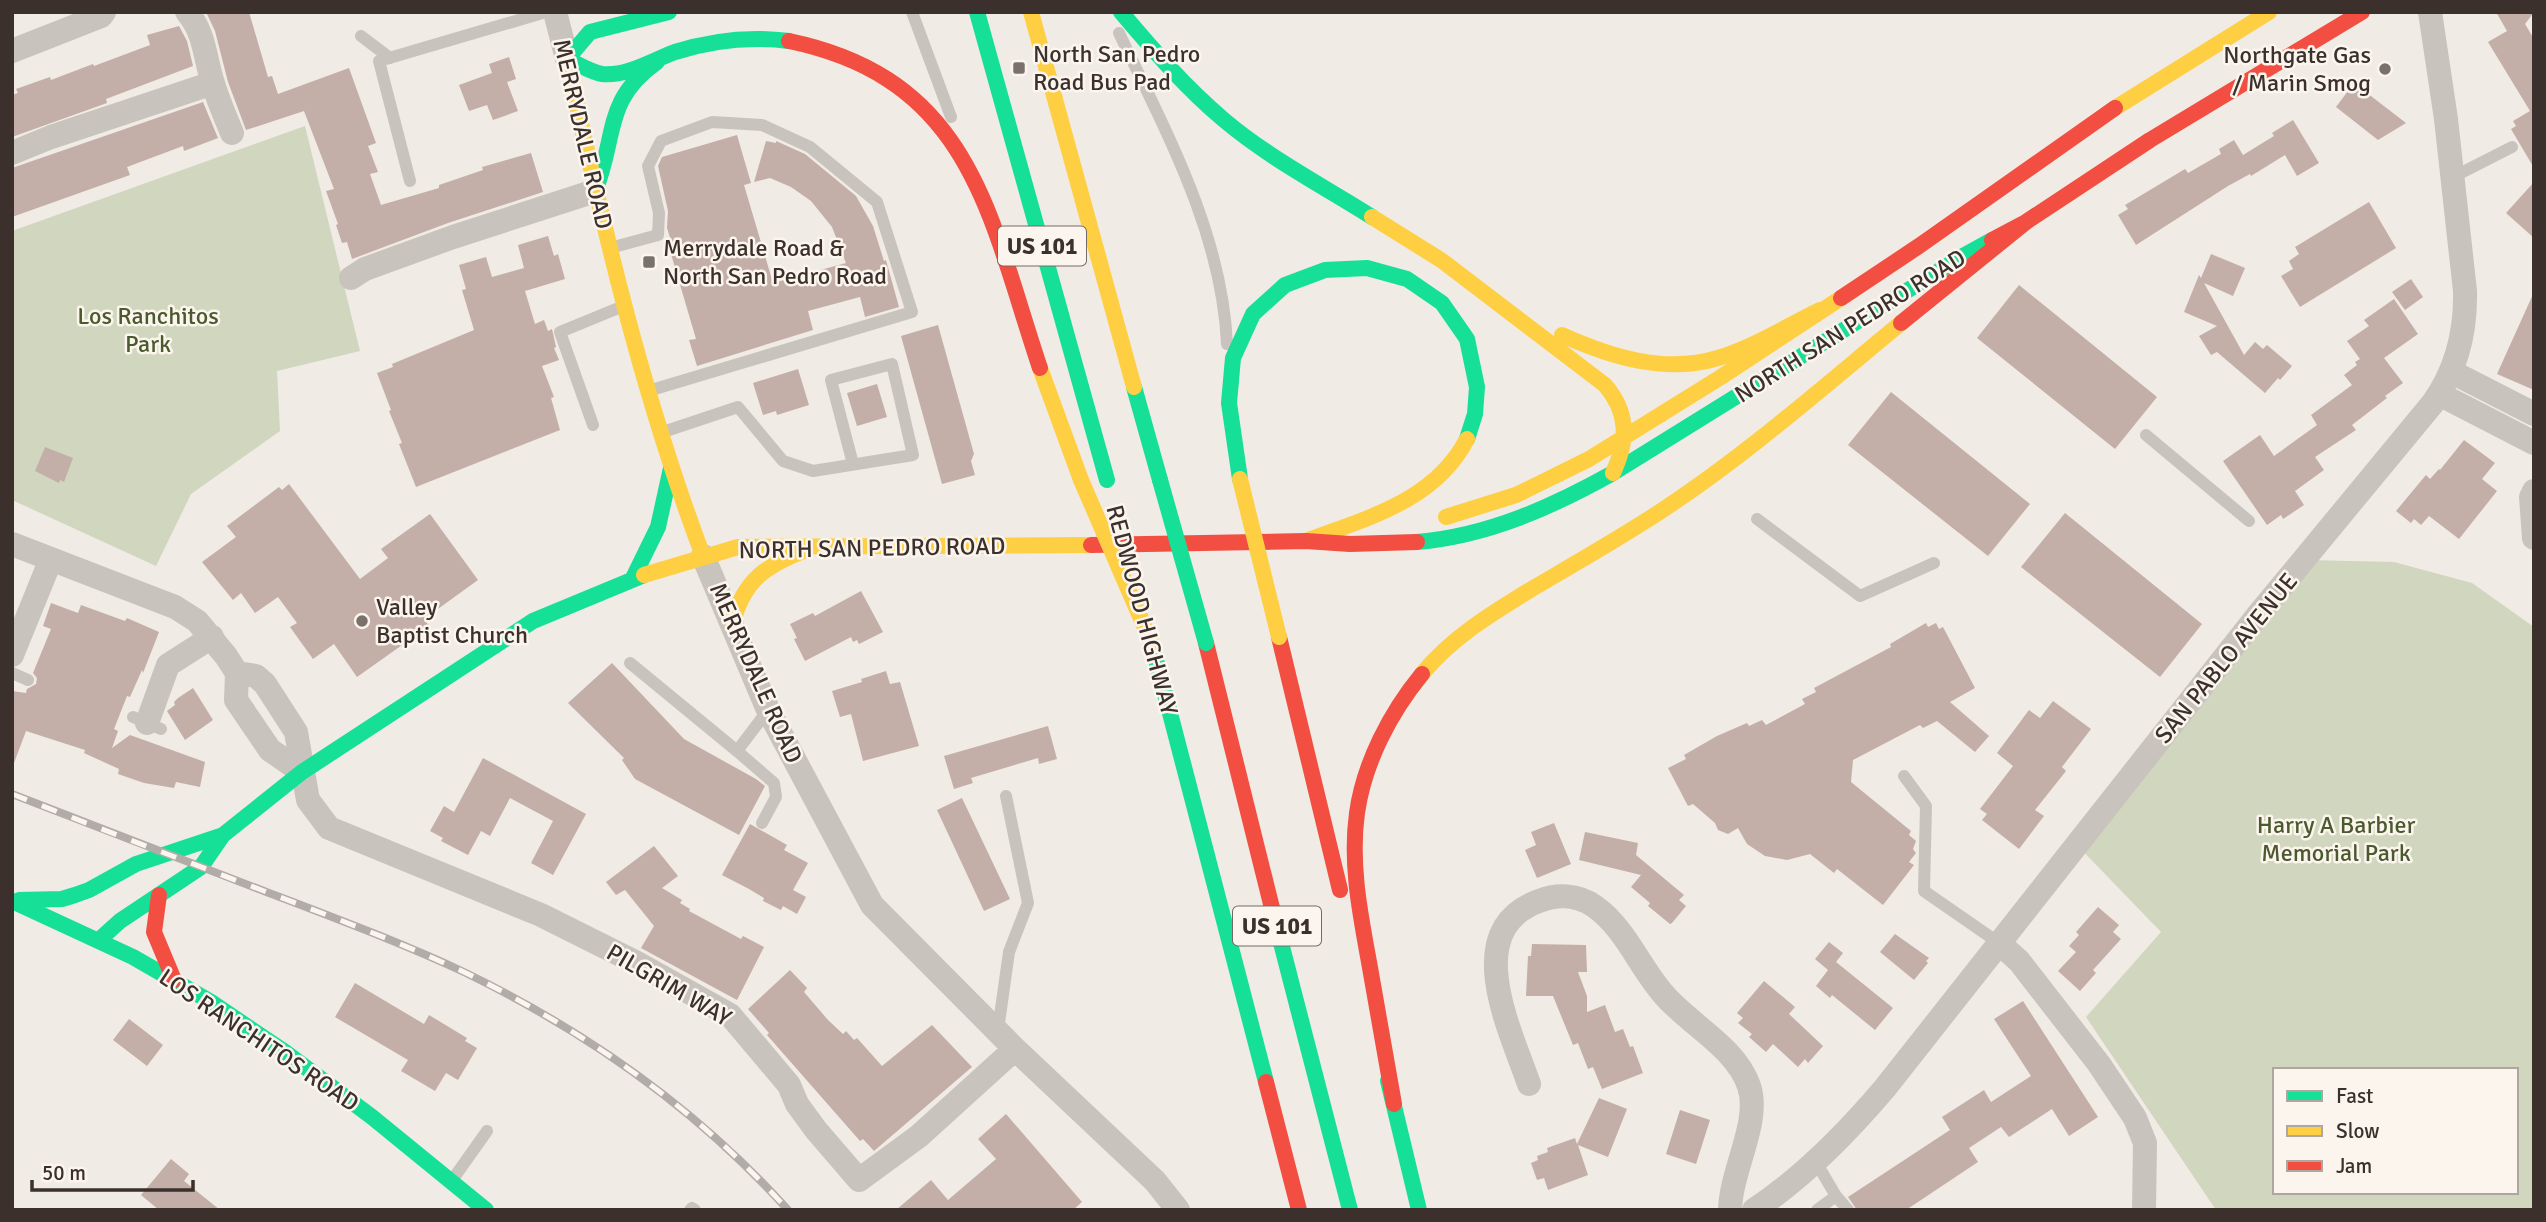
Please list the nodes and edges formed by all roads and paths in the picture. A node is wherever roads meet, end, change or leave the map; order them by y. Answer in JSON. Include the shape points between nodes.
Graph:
{"nodes":[{"id":1,"x":104,"y":12,"type":"edge"},
{"id":2,"x":187,"y":12,"type":"edge"},
{"id":3,"x":545,"y":12,"type":"edge"},
{"id":4,"x":555,"y":12,"type":"edge"},
{"id":5,"x":669,"y":12,"type":"edge"},
{"id":6,"x":912,"y":12,"type":"edge"},
{"id":7,"x":977,"y":12,"type":"edge"},
{"id":8,"x":1031,"y":12,"type":"edge"},
{"id":9,"x":1109,"y":12,"type":"edge"},
{"id":10,"x":1121,"y":12,"type":"edge"},
{"id":11,"x":2269,"y":12,"type":"edge"},
{"id":12,"x":2362,"y":12,"type":"edge"},
{"id":13,"x":2430,"y":12,"type":"edge"},
{"id":14,"x":361,"y":36,"type":"dead end"},
{"id":15,"x":13,"y":48,"type":"edge"},
{"id":16,"x":688,"y":48,"type":"junction"},
{"id":17,"x":390,"y":58,"type":"junction"},
{"id":18,"x":566,"y":60,"type":"junction"},
{"id":19,"x":213,"y":83,"type":"junction"},
{"id":20,"x":232,"y":133,"type":"dead end"},
{"id":21,"x":2512,"y":147,"type":"dead end"},
{"id":22,"x":12,"y":153,"type":"edge"},
{"id":23,"x":2452,"y":177,"type":"junction"},
{"id":24,"x":410,"y":181,"type":"dead end"},
{"id":25,"x":595,"y":191,"type":"junction"},
{"id":26,"x":985,"y":204,"type":"junction"},
{"id":27,"x":2026,"y":222,"type":"junction"},
{"id":28,"x":609,"y":248,"type":"junction"},
{"id":29,"x":1441,"y":260,"type":"junction"},
{"id":30,"x":351,"y":278,"type":"dead end"},
{"id":31,"x":625,"y":306,"type":"junction"},
{"id":32,"x":1820,"y":310,"type":"junction"},
{"id":33,"x":2452,"y":372,"type":"junction"},
{"id":34,"x":647,"y":391,"type":"junction"},
{"id":35,"x":2439,"y":394,"type":"junction"},
{"id":36,"x":1230,"y":407,"type":"junction"},
{"id":37,"x":2534,"y":414,"type":"edge"},
{"id":38,"x":593,"y":425,"type":"dead end"},
{"id":39,"x":660,"y":433,"type":"junction"},
{"id":40,"x":2146,"y":435,"type":"dead end"},
{"id":41,"x":1626,"y":436,"type":"junction"},
{"id":42,"x":2534,"y":443,"type":"edge"},
{"id":43,"x":853,"y":464,"type":"junction"},
{"id":44,"x":671,"y":468,"type":"junction"},
{"id":45,"x":1614,"y":473,"type":"junction"},
{"id":46,"x":1109,"y":486,"type":"dead end"},
{"id":47,"x":2534,"y":491,"type":"edge"},
{"id":48,"x":1433,"y":519,"type":"dead end"},
{"id":49,"x":1757,"y":519,"type":"dead end"},
{"id":50,"x":2249,"y":520,"type":"dead end"},
{"id":51,"x":1394,"y":527,"type":"dead end"},
{"id":52,"x":1121,"y":530,"type":"dead end"},
{"id":53,"x":2534,"y":538,"type":"edge"},
{"id":54,"x":1306,"y":541,"type":"junction"},
{"id":55,"x":12,"y":544,"type":"edge"},
{"id":56,"x":819,"y":546,"type":"junction"},
{"id":57,"x":703,"y":556,"type":"junction"},
{"id":58,"x":51,"y":559,"type":"junction"},
{"id":59,"x":1934,"y":563,"type":"dead end"},
{"id":60,"x":633,"y":578,"type":"junction"},
{"id":61,"x":733,"y":623,"type":"junction"},
{"id":62,"x":212,"y":637,"type":"junction"},
{"id":63,"x":1152,"y":644,"type":"junction"},
{"id":64,"x":12,"y":655,"type":"edge"},
{"id":65,"x":630,"y":663,"type":"dead end"},
{"id":66,"x":12,"y":673,"type":"edge"},
{"id":67,"x":28,"y":680,"type":"dead end"},
{"id":68,"x":768,"y":710,"type":"junction"},
{"id":69,"x":147,"y":723,"type":"dead end"},
{"id":70,"x":737,"y":751,"type":"junction"},
{"id":71,"x":302,"y":772,"type":"junction"},
{"id":72,"x":1904,"y":776,"type":"dead end"},
{"id":73,"x":1006,"y":796,"type":"dead end"},
{"id":74,"x":762,"y":823,"type":"dead end"},
{"id":75,"x":223,"y":835,"type":"junction"},
{"id":76,"x":135,"y":864,"type":"junction"},
{"id":77,"x":159,"y":895,"type":"junction"},
{"id":78,"x":12,"y":901,"type":"edge"},
{"id":79,"x":99,"y":940,"type":"junction"},
{"id":80,"x":1999,"y":943,"type":"junction"},
{"id":81,"x":174,"y":980,"type":"junction"},
{"id":82,"x":998,"y":1030,"type":"junction"},
{"id":83,"x":1015,"y":1049,"type":"junction"},
{"id":84,"x":1529,"y":1084,"type":"dead end"},
{"id":85,"x":1394,"y":1104,"type":"junction"},
{"id":86,"x":487,"y":1131,"type":"dead end"},
{"id":87,"x":1816,"y":1161,"type":"junction"},
{"id":88,"x":453,"y":1180,"type":"junction"},
{"id":89,"x":1836,"y":1196,"type":"junction"},
{"id":90,"x":1171,"y":1207,"type":"edge"},
{"id":91,"x":486,"y":1210,"type":"edge"},
{"id":92,"x":690,"y":1210,"type":"edge"},
{"id":93,"x":695,"y":1210,"type":"edge"},
{"id":94,"x":1299,"y":1210,"type":"edge"},
{"id":95,"x":1350,"y":1210,"type":"edge"},
{"id":96,"x":1419,"y":1210,"type":"edge"},
{"id":97,"x":1730,"y":1210,"type":"edge"},
{"id":98,"x":1754,"y":1210,"type":"edge"},
{"id":99,"x":1817,"y":1210,"type":"edge"},
{"id":100,"x":1848,"y":1210,"type":"edge"},
{"id":101,"x":2144,"y":1210,"type":"edge"}],
"edges":[{"from":1,"to":15,"type":"street"},
{"from":2,"to":19,"type":"street","via":[[201,36]]},
{"from":3,"to":17,"type":"lane"},
{"from":4,"to":18,"type":"street","name":"MERRYDALE ROAD"},
{"from":5,"to":18,"type":"main road","via":[[590,32]]},
{"from":6,"to":26,"type":"lane"},
{"from":7,"to":46,"type":"main road","name":"REDWOOD HIGHWAY","number":"US 101"},
{"from":8,"to":95,"type":"main road","number":"US 101","bridge":true,"via":[[1206,643]]},
{"from":9,"to":36,"type":"lane","via":[[1212,247],[1225,313]]},
{"from":10,"to":29,"type":"main road","via":[[1172,73],[1226,122]]},
{"from":11,"to":32,"type":"main road","name":"NORTH SAN PEDRO ROAD","via":[[2118,105]]},
{"from":12,"to":27,"type":"main road","name":"NORTH SAN PEDRO ROAD","via":[[2150,140]]},
{"from":13,"to":23,"type":"street","name":"SAN PABLO AVENUE"},
{"from":14,"to":17,"type":"lane"},
{"from":16,"to":18,"type":"main road","via":[[604,74]]},
{"from":16,"to":25,"type":"main road","via":[[646,68],[626,88]]},
{"from":16,"to":26,"type":"main road","via":[[731,40],[776,39],[863,63],[904,89],[937,122],[964,160]]},
{"from":17,"to":24,"type":"lane","via":[[379,61]]},
{"from":18,"to":25,"type":"main road","name":"MERRYDALE ROAD"},
{"from":19,"to":20,"type":"street"},
{"from":19,"to":22,"type":"street"},
{"from":21,"to":23,"type":"lane"},
{"from":23,"to":33,"type":"street","name":"SAN PABLO AVENUE","via":[[2465,305]]},
{"from":25,"to":28,"type":"main road","name":"MERRYDALE ROAD"},
{"from":25,"to":30,"type":"street","via":[[453,237]]},
{"from":26,"to":63,"type":"main road","bridge":true,"via":[[1052,403]]},
{"from":27,"to":45,"type":"main road","name":"NORTH SAN PEDRO ROAD"},
{"from":27,"to":85,"type":"main road","via":[[1719,472],[1465,633],[1433,661],[1406,694],[1367,772],[1357,813],[1355,852],[1359,911]]},
{"from":28,"to":31,"type":"main road","name":"MERRYDALE ROAD"},
{"from":28,"to":34,"type":"lane","via":[[658,234],[659,213],[648,166],[661,141],[712,122],[762,125],[810,147],[877,202],[912,312]]},
{"from":29,"to":32,"type":"main road","via":[[1559,334],[1607,354],[1651,362],[1703,362]]},
{"from":29,"to":41,"type":"main road","via":[[1605,385],[1621,406]]},
{"from":31,"to":34,"type":"main road","name":"MERRYDALE ROAD"},
{"from":31,"to":38,"type":"lane","via":[[561,332]]},
{"from":32,"to":41,"type":"main road","name":"NORTH SAN PEDRO ROAD"},
{"from":33,"to":35,"type":"street","name":"SAN PABLO AVENUE"},
{"from":33,"to":37,"type":"street"},
{"from":34,"to":39,"type":"main road","name":"MERRYDALE ROAD"},
{"from":35,"to":42,"type":"street"},
{"from":35,"to":80,"type":"street","name":"SAN PABLO AVENUE"},
{"from":36,"to":54,"type":"main road","via":[[1234,356],[1247,325],[1269,299],[1315,272],[1357,266],[1399,274],[1437,298],[1459,326],[1475,369],[1477,402],[1469,435],[1451,463],[1425,488],[1401,502]]},
{"from":36,"to":85,"type":"main road","bridge":true,"via":[[1240,479]]},
{"from":39,"to":43,"type":"lane","via":[[738,407],[783,461],[813,471]]},
{"from":39,"to":44,"type":"main road","name":"MERRYDALE ROAD"},
{"from":40,"to":50,"type":"lane"},
{"from":41,"to":45,"type":"main road"},
{"from":41,"to":48,"type":"main road","name":"NORTH SAN PEDRO ROAD","via":[[1516,495]]},
{"from":43,"to":43,"type":"lane","via":[[912,455],[892,364],[831,380]]},
{"from":44,"to":57,"type":"main road","name":"MERRYDALE ROAD"},
{"from":44,"to":60,"type":"main road","via":[[659,527]]},
{"from":45,"to":54,"type":"main road","name":"NORTH SAN PEDRO ROAD","via":[[1550,508],[1475,534],[1393,544]]},
{"from":47,"to":53,"type":"street"},
{"from":49,"to":59,"type":"lane","via":[[1860,596]]},
{"from":51,"to":54,"type":"main road","name":"NORTH SAN PEDRO ROAD"},
{"from":52,"to":63,"type":"main road","name":"REDWOOD HIGHWAY","number":"US 101","bridge":true},
{"from":54,"to":56,"type":"main road","name":"NORTH SAN PEDRO ROAD"},
{"from":55,"to":58,"type":"street"},
{"from":56,"to":57,"type":"main road","name":"NORTH SAN PEDRO ROAD","via":[[738,547]]},
{"from":56,"to":61,"type":"main road","via":[[785,559],[755,578],[740,595]]},
{"from":57,"to":60,"type":"main road","name":"NORTH SAN PEDRO ROAD"},
{"from":57,"to":61,"type":"street","name":"MERRYDALE ROAD"},
{"from":58,"to":62,"type":"street","via":[[175,607]]},
{"from":58,"to":64,"type":"street"},
{"from":60,"to":71,"type":"main road","name":"NORTH SAN PEDRO ROAD","via":[[533,621]]},
{"from":61,"to":68,"type":"street","name":"MERRYDALE ROAD"},
{"from":62,"to":69,"type":"street","via":[[168,665]]},
{"from":62,"to":71,"type":"street","via":[[237,673],[256,676],[265,684],[296,732]]},
{"from":63,"to":94,"type":"main road","name":"REDWOOD HIGHWAY","number":"US 101"},
{"from":65,"to":70,"type":"lane"},
{"from":66,"to":67,"type":"lane"},
{"from":68,"to":70,"type":"lane"},
{"from":68,"to":82,"type":"street","name":"MERRYDALE ROAD","via":[[872,905]]},
{"from":70,"to":74,"type":"lane","via":[[774,783],[776,797]]},
{"from":71,"to":75,"type":"main road","name":"NORTH SAN PEDRO ROAD"},
{"from":71,"to":83,"type":"street","name":"PILGRIM WAY","via":[[308,800],[329,828],[541,915],[730,1015],[859,1180],[919,1136]]},
{"from":72,"to":80,"type":"lane","via":[[1926,806],[1924,891]]},
{"from":73,"to":82,"type":"lane","via":[[1028,904],[1009,952]]},
{"from":75,"to":76,"type":"main road","name":"NORTH SAN PEDRO ROAD"},
{"from":75,"to":77,"type":"main road","name":"NORTH SAN PEDRO ROAD","via":[[201,867]]},
{"from":76,"to":78,"type":"main road","name":"NORTH SAN PEDRO ROAD","via":[[89,890],[62,899]]},
{"from":76,"to":79,"type":"main road","via":[[107,905]]},
{"from":77,"to":79,"type":"main road","name":"NORTH SAN PEDRO ROAD"},
{"from":77,"to":81,"type":"main road","via":[[154,932]]},
{"from":78,"to":79,"type":"main road","name":"LOS RANCHITOS ROAD"},
{"from":79,"to":81,"type":"main road","name":"LOS RANCHITOS ROAD"},
{"from":80,"to":87,"type":"street","name":"SAN PABLO AVENUE","via":[[1878,1096]]},
{"from":80,"to":101,"type":"street","via":[[2019,961],[2099,1064],[2134,1118],[2145,1143]]},
{"from":81,"to":88,"type":"main road","name":"LOS RANCHITOS ROAD","via":[[290,1056]]},
{"from":82,"to":83,"type":"street","name":"MERRYDALE ROAD"},
{"from":83,"to":90,"type":"street","name":"MERRYDALE ROAD","via":[[1155,1181]]},
{"from":84,"to":97,"type":"street","via":[[1498,989],[1495,962],[1499,939],[1509,919],[1528,905],[1555,897],[1581,899],[1608,918],[1665,996],[1742,1070],[1752,1115],[1733,1180]]},
{"from":85,"to":96,"type":"main road"},
{"from":86,"to":88,"type":"lane"},
{"from":87,"to":89,"type":"lane"},
{"from":87,"to":98,"type":"street","name":"SAN PABLO AVENUE"},
{"from":88,"to":91,"type":"main road","name":"LOS RANCHITOS ROAD"},
{"from":89,"to":99,"type":"lane"},
{"from":89,"to":100,"type":"lane"},
{"from":92,"to":93,"type":"lane"}]}
